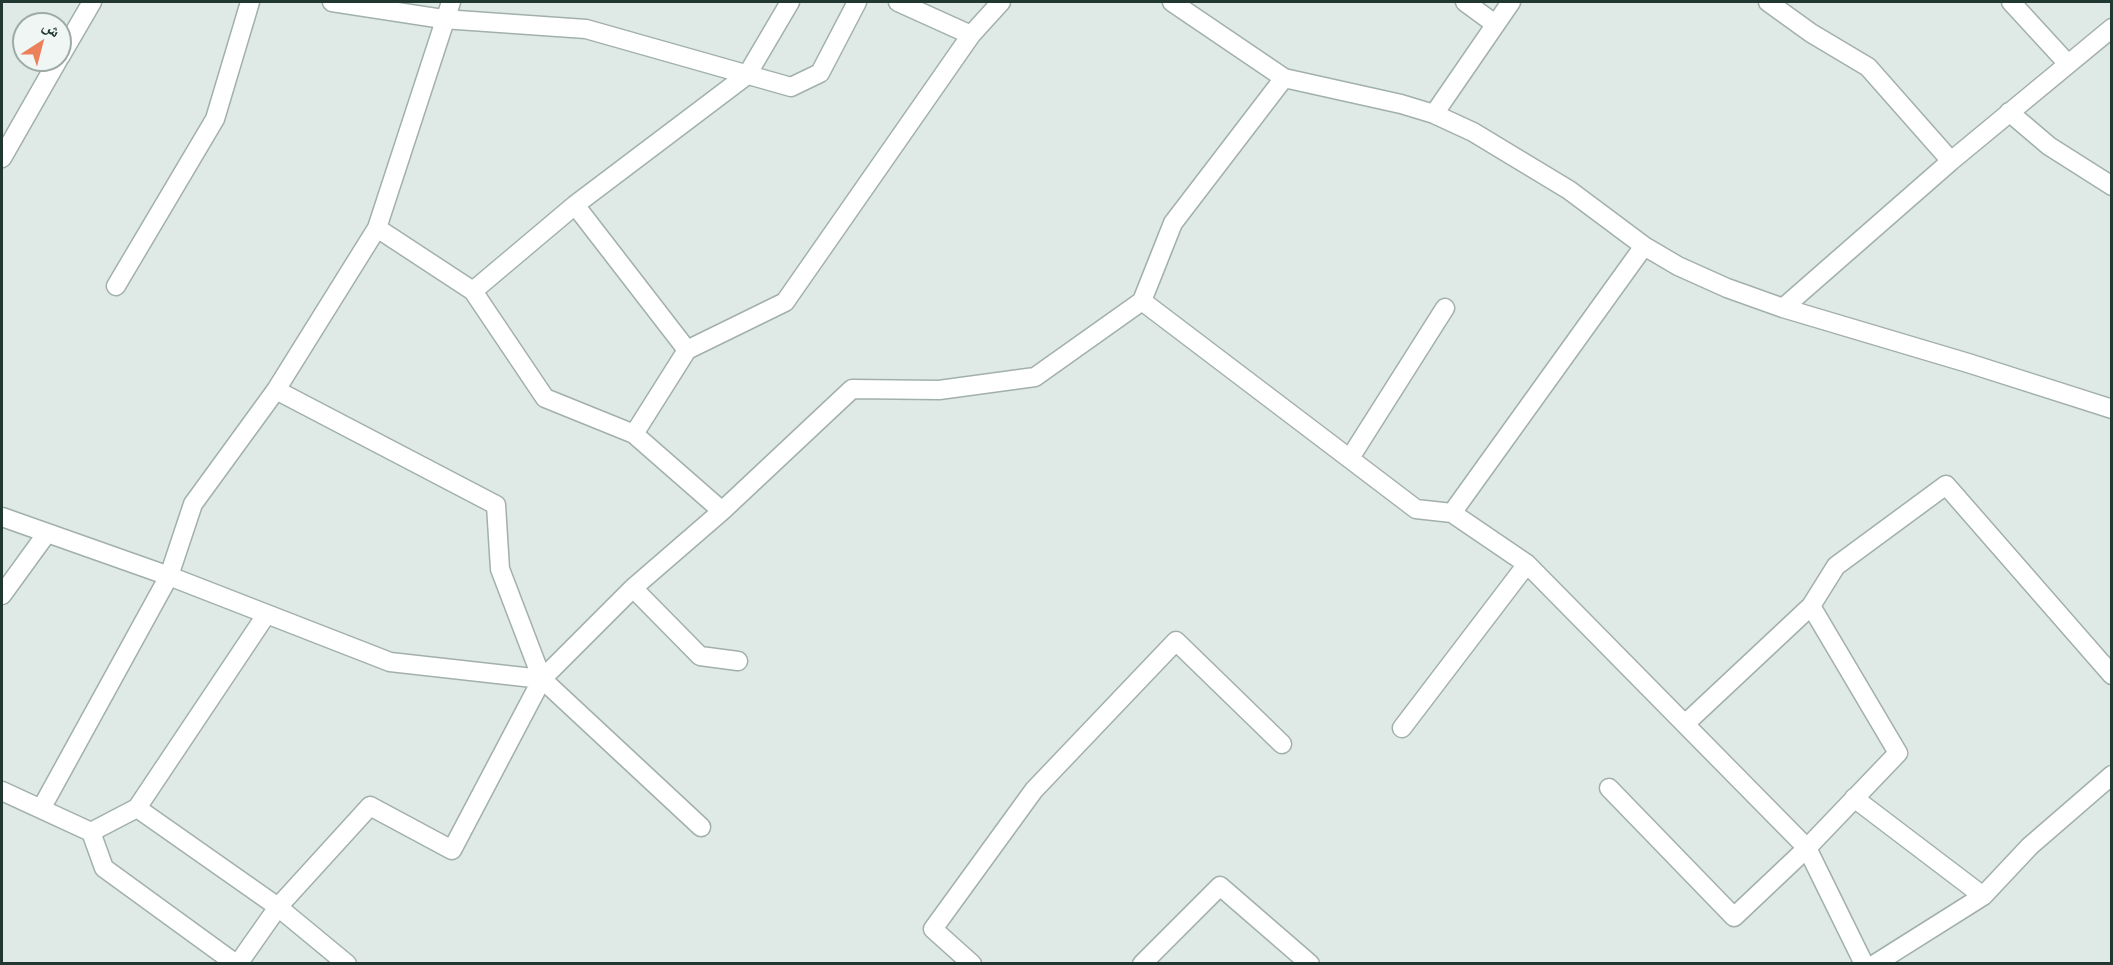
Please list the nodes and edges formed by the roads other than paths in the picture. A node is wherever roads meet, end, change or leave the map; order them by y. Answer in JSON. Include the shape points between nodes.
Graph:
{"nodes":[{"id":1,"x":92,"y":2,"type":"edge"},
{"id":2,"x":250,"y":2,"type":"edge"},
{"id":3,"x":332,"y":2,"type":"edge"},
{"id":4,"x":790,"y":2,"type":"edge"},
{"id":5,"x":857,"y":2,"type":"edge"},
{"id":6,"x":898,"y":2,"type":"edge"},
{"id":7,"x":1001,"y":2,"type":"edge"},
{"id":8,"x":1172,"y":2,"type":"edge"},
{"id":9,"x":1465,"y":2,"type":"edge"},
{"id":10,"x":1511,"y":2,"type":"edge"},
{"id":11,"x":1768,"y":2,"type":"edge"},
{"id":12,"x":2011,"y":2,"type":"edge"},
{"id":13,"x":447,"y":10,"type":"edge"},
{"id":14,"x":1495,"y":24,"type":"junction"},
{"id":15,"x":2112,"y":28,"type":"edge"},
{"id":16,"x":971,"y":34,"type":"junction"},
{"id":17,"x":72,"y":36,"type":"edge"},
{"id":18,"x":2068,"y":64,"type":"junction"},
{"id":19,"x":51,"y":72,"type":"edge"},
{"id":20,"x":747,"y":75,"type":"junction"},
{"id":21,"x":1284,"y":78,"type":"junction"},
{"id":22,"x":2009,"y":112,"type":"junction"},
{"id":23,"x":1434,"y":114,"type":"junction"},
{"id":24,"x":2,"y":158,"type":"edge"},
{"id":25,"x":1951,"y":161,"type":"junction"},
{"id":26,"x":2112,"y":186,"type":"edge"},
{"id":27,"x":575,"y":205,"type":"junction"},
{"id":28,"x":377,"y":228,"type":"junction"},
{"id":29,"x":1644,"y":246,"type":"junction"},
{"id":30,"x":116,"y":286,"type":"dead end"},
{"id":31,"x":473,"y":291,"type":"junction"},
{"id":32,"x":1142,"y":301,"type":"junction"},
{"id":33,"x":1783,"y":308,"type":"junction"},
{"id":34,"x":1445,"y":309,"type":"dead end"},
{"id":35,"x":687,"y":350,"type":"junction"},
{"id":36,"x":276,"y":390,"type":"junction"},
{"id":37,"x":2112,"y":409,"type":"edge"},
{"id":38,"x":633,"y":434,"type":"junction"},
{"id":39,"x":1350,"y":458,"type":"junction"},
{"id":40,"x":722,"y":511,"type":"junction"},
{"id":41,"x":1452,"y":513,"type":"junction"},
{"id":42,"x":2,"y":517,"type":"edge"},
{"id":43,"x":47,"y":533,"type":"junction"},
{"id":44,"x":1527,"y":564,"type":"junction"},
{"id":45,"x":169,"y":576,"type":"junction"},
{"id":46,"x":633,"y":588,"type":"junction"},
{"id":47,"x":2,"y":595,"type":"edge"},
{"id":48,"x":1810,"y":606,"type":"junction"},
{"id":49,"x":266,"y":615,"type":"junction"},
{"id":50,"x":738,"y":662,"type":"dead end"},
{"id":51,"x":2112,"y":675,"type":"edge"},
{"id":52,"x":542,"y":680,"type":"junction"},
{"id":53,"x":1685,"y":724,"type":"junction"},
{"id":54,"x":1402,"y":728,"type":"dead end"},
{"id":55,"x":1282,"y":744,"type":"dead end"},
{"id":56,"x":2112,"y":775,"type":"edge"},
{"id":57,"x":1609,"y":788,"type":"dead end"},
{"id":58,"x":2,"y":791,"type":"edge"},
{"id":59,"x":1854,"y":798,"type":"junction"},
{"id":60,"x":137,"y":808,"type":"junction"},
{"id":61,"x":41,"y":809,"type":"junction"},
{"id":62,"x":701,"y":827,"type":"dead end"},
{"id":63,"x":91,"y":832,"type":"junction"},
{"id":64,"x":1807,"y":848,"type":"junction"},
{"id":65,"x":1983,"y":896,"type":"junction"},
{"id":66,"x":278,"y":907,"type":"junction"},
{"id":67,"x":237,"y":963,"type":"edge"},
{"id":68,"x":347,"y":963,"type":"edge"},
{"id":69,"x":972,"y":963,"type":"edge"},
{"id":70,"x":1142,"y":963,"type":"edge"},
{"id":71,"x":1310,"y":963,"type":"edge"},
{"id":72,"x":1864,"y":963,"type":"edge"},
{"id":73,"x":1875,"y":963,"type":"edge"}],
"edges":[{"from":1,"to":17,"type":"street"},
{"from":2,"to":30,"type":"street","via":[[214,119]]},
{"from":3,"to":13,"type":"street"},
{"from":4,"to":20,"type":"street"},
{"from":5,"to":20,"type":"street","via":[[820,74],[791,87]]},
{"from":6,"to":16,"type":"street"},
{"from":7,"to":16,"type":"street"},
{"from":8,"to":21,"type":"street"},
{"from":9,"to":14,"type":"street"},
{"from":10,"to":14,"type":"street"},
{"from":11,"to":25,"type":"street","via":[[1810,33],[1868,67]]},
{"from":12,"to":18,"type":"street"},
{"from":13,"to":20,"type":"street","via":[[586,29]]},
{"from":13,"to":28,"type":"street"},
{"from":14,"to":23,"type":"street"},
{"from":15,"to":18,"type":"street"},
{"from":16,"to":35,"type":"street","via":[[785,302]]},
{"from":18,"to":22,"type":"street"},
{"from":19,"to":24,"type":"street"},
{"from":20,"to":27,"type":"street"},
{"from":21,"to":23,"type":"street"},
{"from":21,"to":32,"type":"street","via":[[1173,224]]},
{"from":22,"to":25,"type":"street"},
{"from":22,"to":26,"type":"street","via":[[2049,146]]},
{"from":23,"to":29,"type":"street","via":[[1538,170]]},
{"from":25,"to":33,"type":"street"},
{"from":27,"to":31,"type":"street"},
{"from":27,"to":35,"type":"street"},
{"from":28,"to":31,"type":"street"},
{"from":28,"to":36,"type":"street"},
{"from":29,"to":33,"type":"street","via":[[1678,266]]},
{"from":29,"to":41,"type":"street"},
{"from":31,"to":38,"type":"street","via":[[545,398]]},
{"from":32,"to":39,"type":"street"},
{"from":32,"to":40,"type":"street","via":[[1035,377],[939,390],[852,389]]},
{"from":33,"to":37,"type":"street"},
{"from":34,"to":39,"type":"street"},
{"from":35,"to":38,"type":"street"},
{"from":36,"to":45,"type":"street","via":[[194,504]]},
{"from":36,"to":52,"type":"street","via":[[496,505],[500,568]]},
{"from":38,"to":40,"type":"street"},
{"from":39,"to":41,"type":"street","via":[[1416,509]]},
{"from":40,"to":46,"type":"street"},
{"from":41,"to":44,"type":"street"},
{"from":42,"to":43,"type":"street"},
{"from":43,"to":45,"type":"street"},
{"from":43,"to":47,"type":"street"},
{"from":44,"to":53,"type":"street"},
{"from":44,"to":54,"type":"street"},
{"from":45,"to":49,"type":"street"},
{"from":45,"to":61,"type":"street"},
{"from":46,"to":50,"type":"street","via":[[700,656]]},
{"from":46,"to":52,"type":"street"},
{"from":48,"to":51,"type":"street","via":[[1836,566],[1946,485]]},
{"from":48,"to":53,"type":"street"},
{"from":48,"to":59,"type":"street","via":[[1898,753]]},
{"from":49,"to":52,"type":"street","via":[[390,663]]},
{"from":49,"to":60,"type":"street"},
{"from":52,"to":62,"type":"street"},
{"from":52,"to":66,"type":"street","via":[[452,849],[370,806]]},
{"from":53,"to":64,"type":"street"},
{"from":55,"to":69,"type":"street","via":[[1176,641],[1034,790],[933,929]]},
{"from":56,"to":65,"type":"street","via":[[2030,846]]},
{"from":57,"to":64,"type":"street","via":[[1734,917]]},
{"from":58,"to":61,"type":"street"},
{"from":59,"to":64,"type":"street"},
{"from":59,"to":65,"type":"street"},
{"from":60,"to":63,"type":"street"},
{"from":60,"to":66,"type":"street"},
{"from":61,"to":63,"type":"street"},
{"from":63,"to":67,"type":"street","via":[[104,868]]},
{"from":64,"to":72,"type":"street"},
{"from":65,"to":73,"type":"street"},
{"from":66,"to":67,"type":"street"},
{"from":66,"to":68,"type":"street"},
{"from":70,"to":71,"type":"street","via":[[1220,886]]}]}
